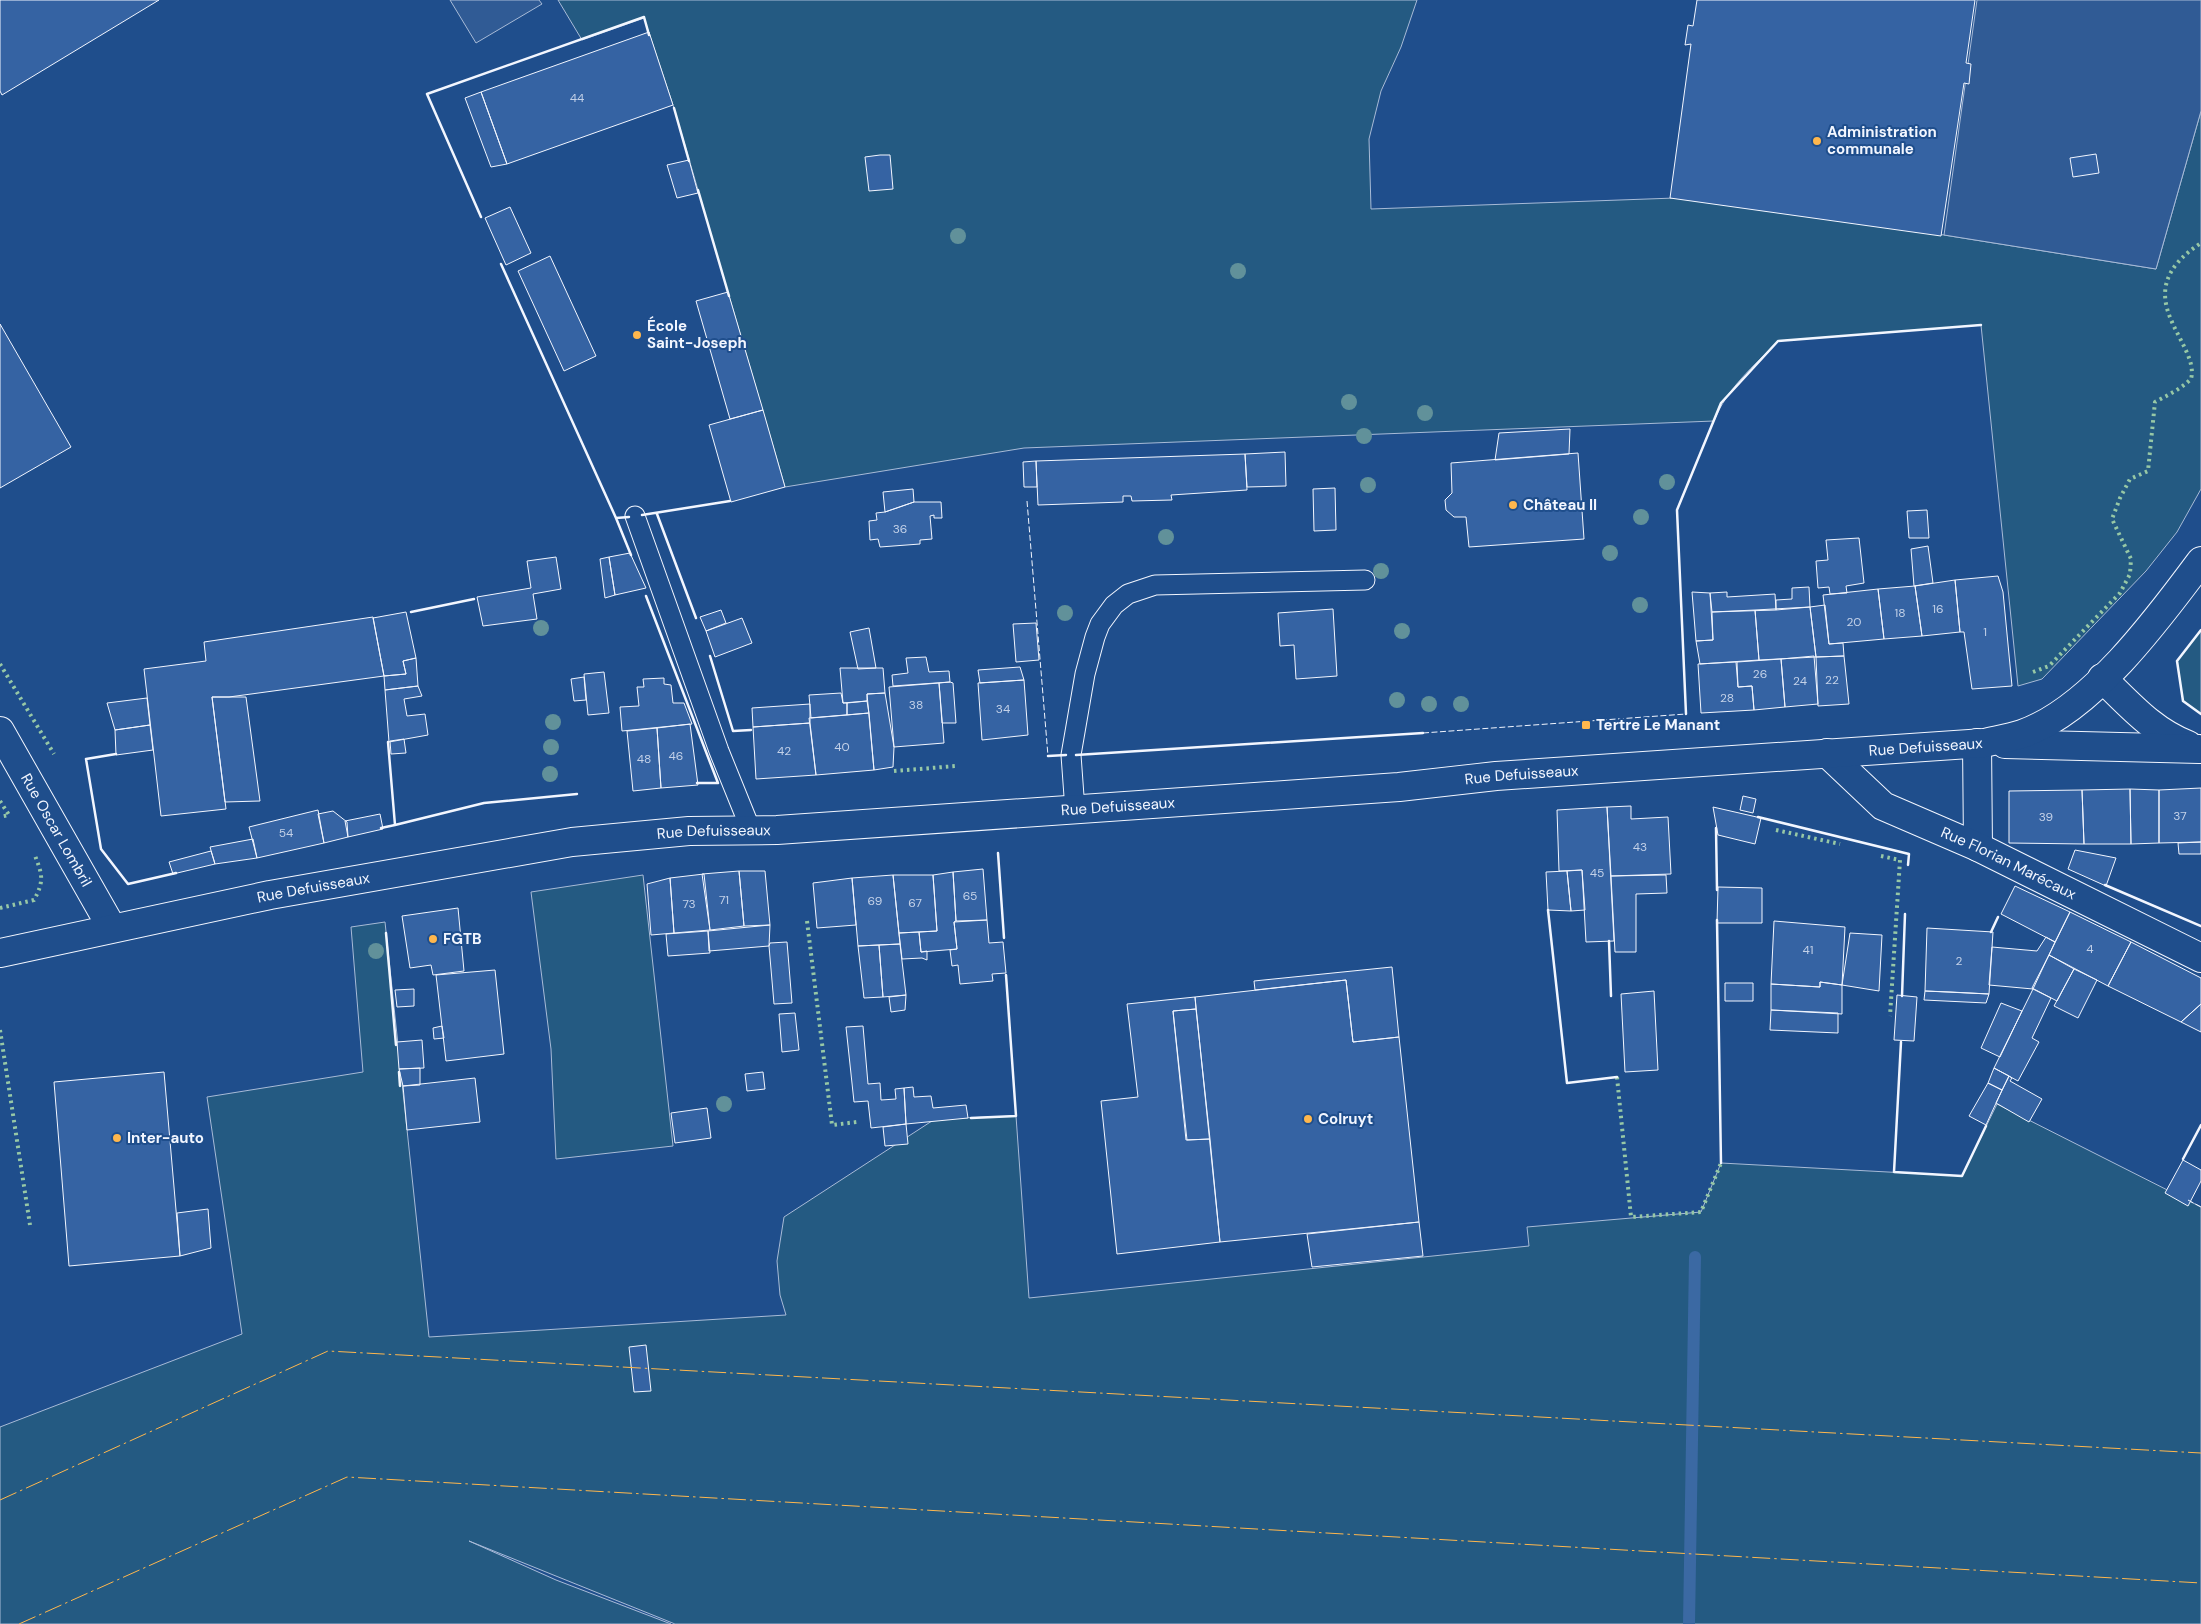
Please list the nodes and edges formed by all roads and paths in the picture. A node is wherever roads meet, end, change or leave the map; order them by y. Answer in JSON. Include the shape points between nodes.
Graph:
{"nodes":[{"id":1,"x":635,"y":516,"type":"dead end"},
{"id":2,"x":2201,"y":561,"type":"edge"},
{"id":3,"x":1365,"y":580,"type":"dead end"},
{"id":4,"x":2102,"y":678,"type":"junction"},
{"id":5,"x":0,"y":732,"type":"edge"},
{"id":6,"x":1981,"y":743,"type":"junction"},
{"id":7,"x":2200,"y":749,"type":"edge"},
{"id":8,"x":1827,"y":753,"type":"junction"},
{"id":9,"x":1075,"y":810,"type":"junction"},
{"id":10,"x":751,"y":830,"type":"junction"},
{"id":11,"x":1978,"y":847,"type":"junction"},
{"id":12,"x":112,"y":928,"type":"junction"},
{"id":13,"x":0,"y":953,"type":"edge"},
{"id":14,"x":2201,"y":958,"type":"edge"}],
"edges":[{"from":1,"to":10,"type":"lane","via":[[719,751]]},
{"from":2,"to":4,"type":"main road","name":"Rue Defuisseaux","via":[[2137,642]]},
{"from":3,"to":9,"type":"lane","via":[[1154,585],[1128,594],[1114,605],[1100,624],[1090,653],[1071,755]]},
{"from":4,"to":6,"type":"main road","name":"Rue Defuisseaux","via":[[2076,703],[2054,718],[2022,734]]},
{"from":4,"to":7,"type":"main road","via":[[2167,737]]},
{"from":5,"to":12,"type":"main road","name":"Rue Oscar Lombril"},
{"from":6,"to":7,"type":"main road"},
{"from":6,"to":8,"type":"main road","name":"Rue Defuisseaux"},
{"from":6,"to":11,"type":"main road"},
{"from":8,"to":9,"type":"main road","name":"Rue Defuisseaux"},
{"from":8,"to":11,"type":"main road","name":"Rue Florian Marécaux","via":[[1882,806]]},
{"from":9,"to":10,"type":"main road","name":"Rue Defuisseaux"},
{"from":10,"to":12,"type":"main road","name":"Rue Defuisseaux","via":[[689,830],[572,842],[270,895]]},
{"from":11,"to":14,"type":"main road","name":"Rue Florian Marécaux"},
{"from":12,"to":13,"type":"main road","name":"Rue Defuisseaux"}]}
